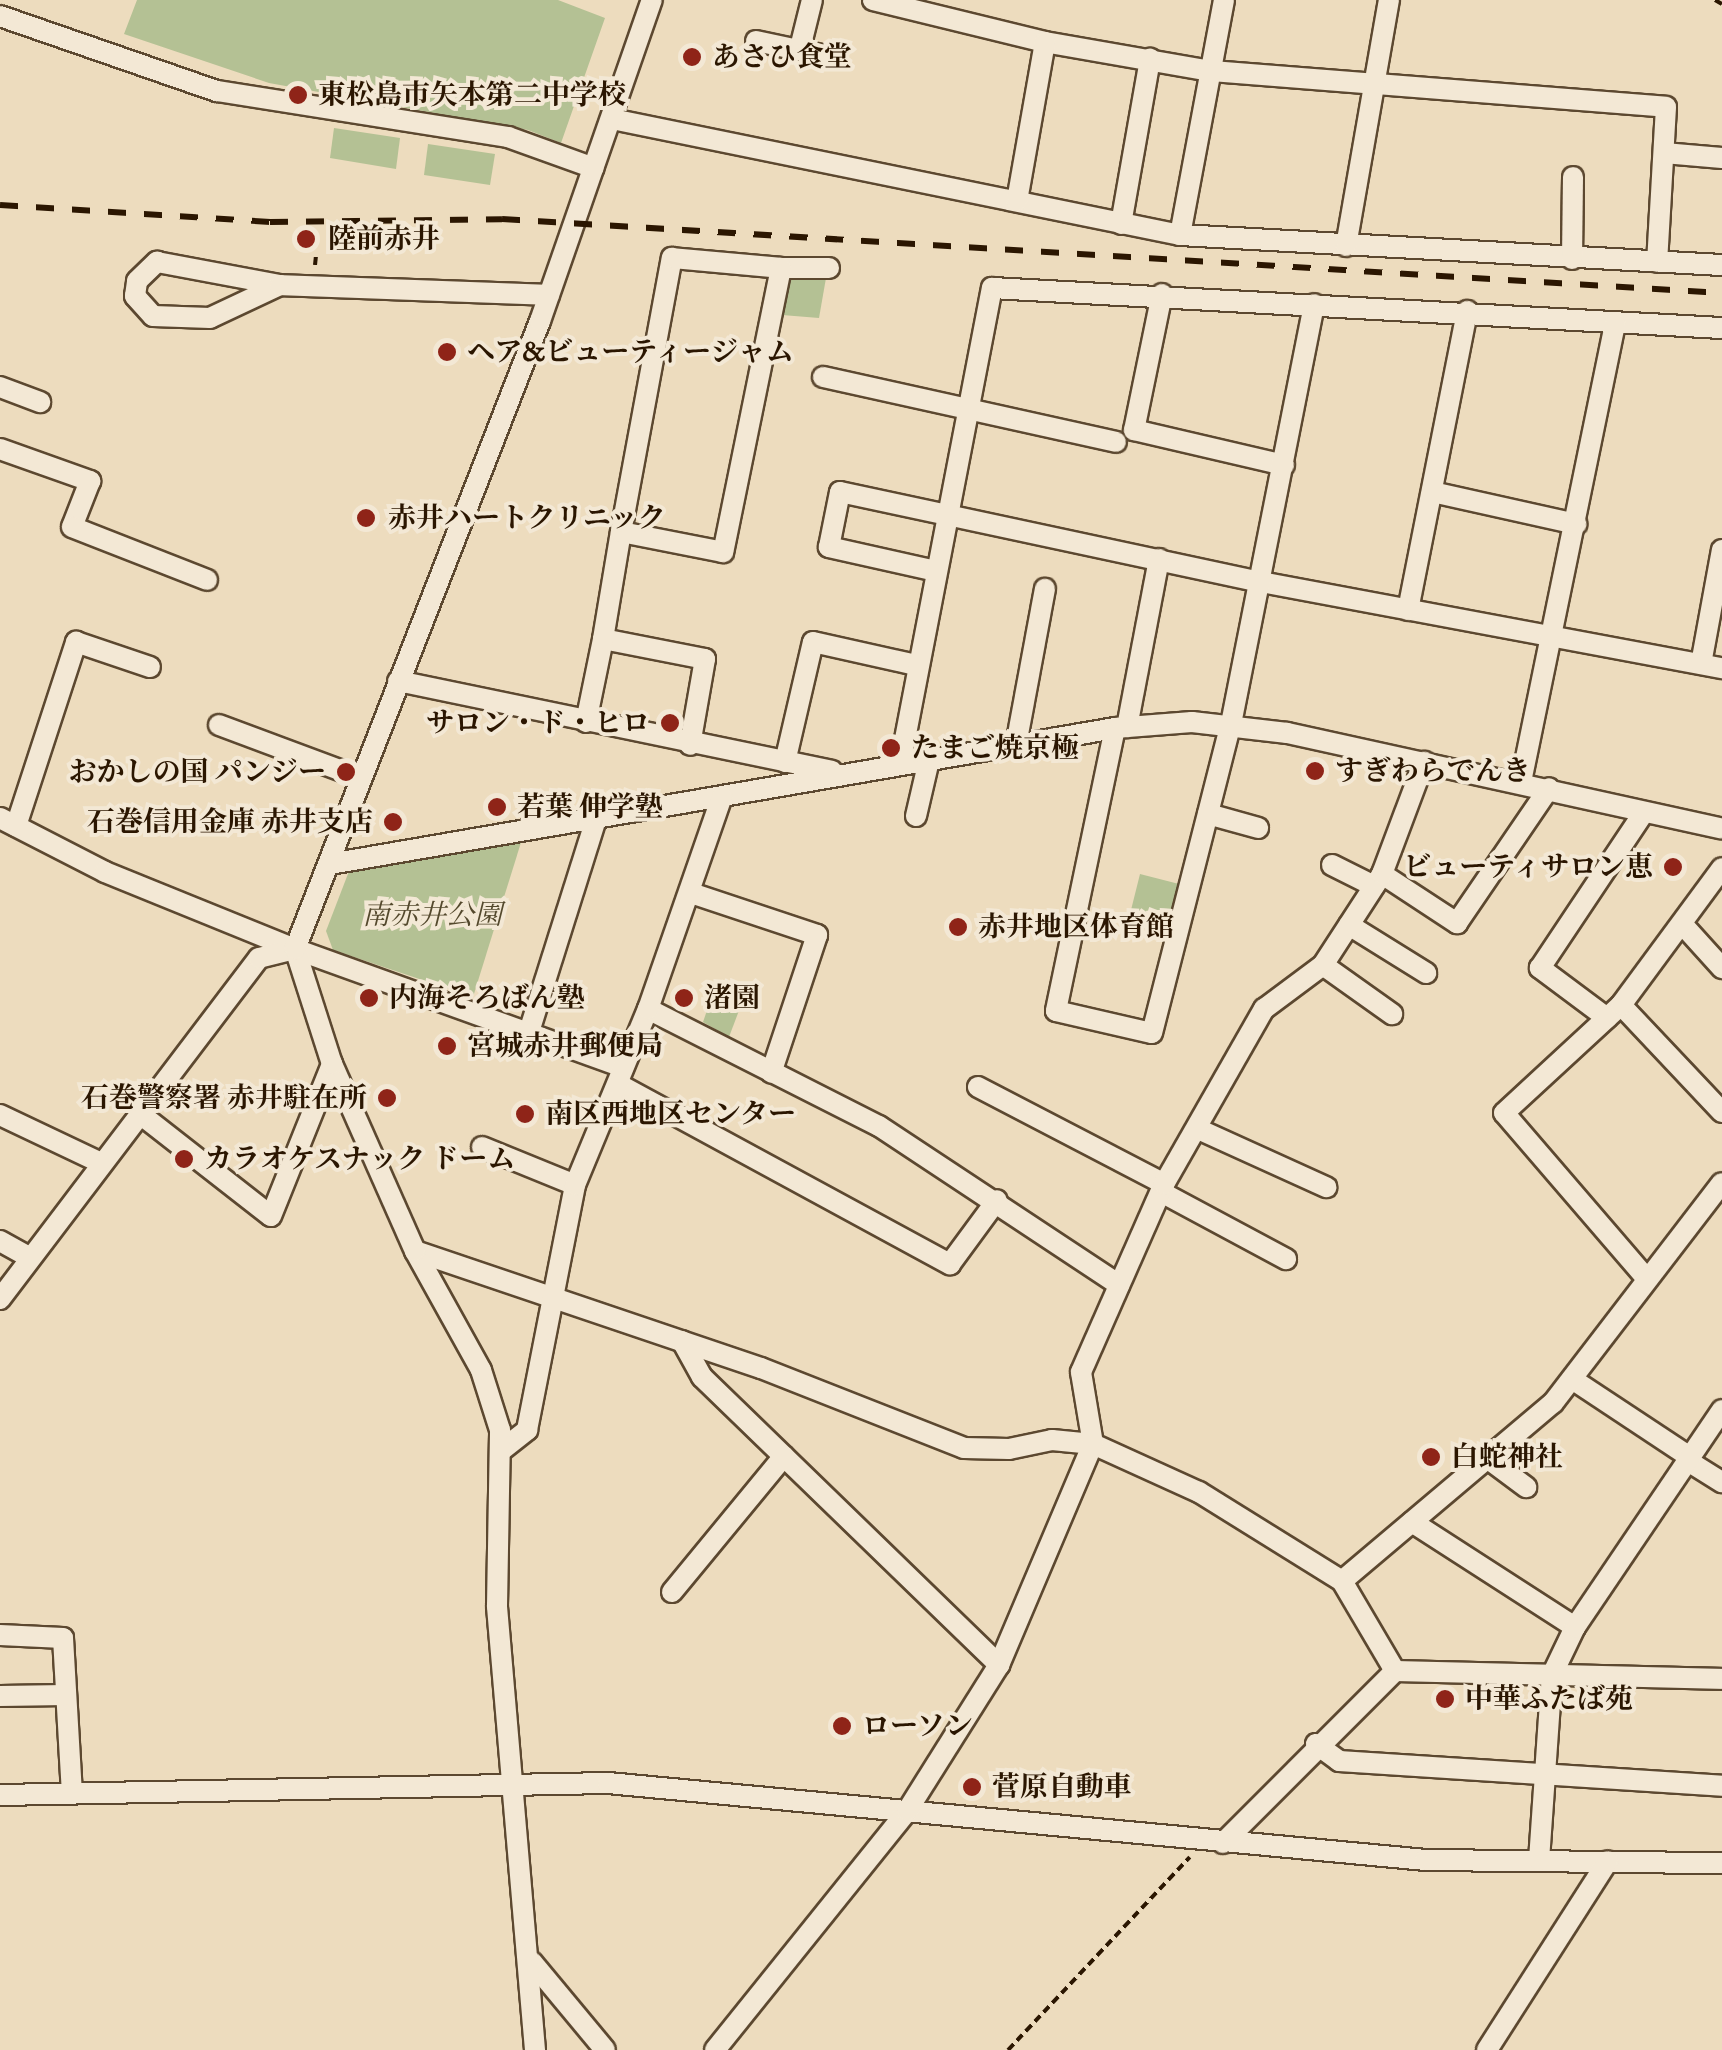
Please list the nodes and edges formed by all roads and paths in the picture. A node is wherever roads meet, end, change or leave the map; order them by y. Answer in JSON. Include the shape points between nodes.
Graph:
{"nodes":[{"id":1,"x":652,"y":0,"type":"edge"},
{"id":2,"x":812,"y":0,"type":"edge"},
{"id":3,"x":874,"y":0,"type":"edge"},
{"id":4,"x":1224,"y":0,"type":"edge"},
{"id":5,"x":1388,"y":0,"type":"edge"},
{"id":6,"x":1715,"y":0,"type":"edge"},
{"id":7,"x":1722,"y":4,"type":"edge"},
{"id":8,"x":0,"y":16,"type":"edge"},
{"id":9,"x":756,"y":41,"type":"dead end"},
{"id":10,"x":1045,"y":42,"type":"junction"},
{"id":11,"x":800,"y":48,"type":"junction"},
{"id":12,"x":831,"y":57,"type":"dead end"},
{"id":13,"x":1150,"y":59,"type":"junction"},
{"id":14,"x":1212,"y":71,"type":"junction"},
{"id":15,"x":1372,"y":85,"type":"junction"},
{"id":16,"x":612,"y":118,"type":"junction"},
{"id":17,"x":1664,"y":153,"type":"junction"},
{"id":18,"x":1722,"y":158,"type":"edge"},
{"id":19,"x":594,"y":168,"type":"junction"},
{"id":20,"x":1573,"y":177,"type":"dead end"},
{"id":21,"x":1017,"y":201,"type":"junction"},
{"id":22,"x":1121,"y":224,"type":"junction"},
{"id":23,"x":1180,"y":235,"type":"junction"},
{"id":24,"x":1346,"y":246,"type":"junction"},
{"id":25,"x":316,"y":255,"type":"dead end"},
{"id":26,"x":1572,"y":260,"type":"junction"},
{"id":27,"x":1658,"y":262,"type":"junction"},
{"id":28,"x":315,"y":265,"type":"dead end"},
{"id":29,"x":1722,"y":266,"type":"edge"},
{"id":30,"x":782,"y":268,"type":"junction"},
{"id":31,"x":829,"y":268,"type":"dead end"},
{"id":32,"x":280,"y":285,"type":"junction"},
{"id":33,"x":1162,"y":294,"type":"junction"},
{"id":34,"x":549,"y":295,"type":"junction"},
{"id":35,"x":1314,"y":304,"type":"junction"},
{"id":36,"x":1467,"y":311,"type":"junction"},
{"id":37,"x":1615,"y":324,"type":"junction"},
{"id":38,"x":1722,"y":328,"type":"edge"},
{"id":39,"x":823,"y":377,"type":"dead end"},
{"id":40,"x":0,"y":387,"type":"edge"},
{"id":41,"x":40,"y":402,"type":"dead end"},
{"id":42,"x":968,"y":408,"type":"junction"},
{"id":43,"x":1116,"y":442,"type":"dead end"},
{"id":44,"x":0,"y":449,"type":"edge"},
{"id":45,"x":1284,"y":465,"type":"junction"},
{"id":46,"x":1432,"y":492,"type":"junction"},
{"id":47,"x":948,"y":514,"type":"junction"},
{"id":48,"x":1576,"y":524,"type":"junction"},
{"id":49,"x":621,"y":532,"type":"junction"},
{"id":50,"x":1722,"y":550,"type":"edge"},
{"id":51,"x":1159,"y":560,"type":"junction"},
{"id":52,"x":936,"y":571,"type":"junction"},
{"id":53,"x":208,"y":580,"type":"dead end"},
{"id":54,"x":1261,"y":582,"type":"junction"},
{"id":55,"x":1045,"y":590,"type":"dead end"},
{"id":56,"x":1408,"y":610,"type":"junction"},
{"id":57,"x":604,"y":639,"type":"junction"},
{"id":58,"x":1554,"y":639,"type":"junction"},
{"id":59,"x":916,"y":664,"type":"junction"},
{"id":60,"x":150,"y":666,"type":"dead end"},
{"id":61,"x":1712,"y":666,"type":"edge"},
{"id":62,"x":398,"y":682,"type":"junction"},
{"id":63,"x":586,"y":722,"type":"junction"},
{"id":64,"x":1231,"y":724,"type":"junction"},
{"id":65,"x":219,"y":725,"type":"dead end"},
{"id":66,"x":1121,"y":728,"type":"junction"},
{"id":67,"x":690,"y":744,"type":"junction"},
{"id":68,"x":1016,"y":745,"type":"junction"},
{"id":69,"x":929,"y":760,"type":"junction"},
{"id":70,"x":785,"y":762,"type":"junction"},
{"id":71,"x":1424,"y":762,"type":"junction"},
{"id":72,"x":900,"y":765,"type":"junction"},
{"id":73,"x":846,"y":774,"type":"junction"},
{"id":74,"x":361,"y":778,"type":"junction"},
{"id":75,"x":1522,"y":782,"type":"junction"},
{"id":76,"x":1549,"y":788,"type":"junction"},
{"id":77,"x":722,"y":797,"type":"junction"},
{"id":78,"x":1644,"y":812,"type":"junction"},
{"id":79,"x":1208,"y":814,"type":"junction"},
{"id":80,"x":596,"y":816,"type":"junction"},
{"id":81,"x":916,"y":816,"type":"dead end"},
{"id":82,"x":8,"y":822,"type":"edge"},
{"id":83,"x":1258,"y":828,"type":"dead end"},
{"id":84,"x":1722,"y":829,"type":"edge"},
{"id":85,"x":330,"y":864,"type":"junction"},
{"id":86,"x":1332,"y":864,"type":"dead end"},
{"id":87,"x":1722,"y":868,"type":"edge"},
{"id":88,"x":1378,"y":880,"type":"junction"},
{"id":89,"x":691,"y":893,"type":"junction"},
{"id":90,"x":1349,"y":925,"type":"junction"},
{"id":91,"x":1684,"y":926,"type":"junction"},
{"id":92,"x":295,"y":949,"type":"junction"},
{"id":93,"x":1324,"y":965,"type":"junction"},
{"id":94,"x":1722,"y":968,"type":"edge"},
{"id":95,"x":1426,"y":972,"type":"dead end"},
{"id":96,"x":648,"y":1008,"type":"junction"},
{"id":97,"x":1614,"y":1012,"type":"junction"},
{"id":98,"x":1392,"y":1014,"type":"dead end"},
{"id":99,"x":528,"y":1035,"type":"junction"},
{"id":100,"x":332,"y":1064,"type":"junction"},
{"id":101,"x":771,"y":1072,"type":"junction"},
{"id":102,"x":621,"y":1075,"type":"junction"},
{"id":103,"x":978,"y":1087,"type":"dead end"},
{"id":104,"x":1722,"y":1112,"type":"edge"},
{"id":105,"x":140,"y":1113,"type":"junction"},
{"id":106,"x":0,"y":1115,"type":"edge"},
{"id":107,"x":1198,"y":1129,"type":"junction"},
{"id":108,"x":482,"y":1147,"type":"dead end"},
{"id":109,"x":101,"y":1163,"type":"junction"},
{"id":110,"x":1722,"y":1183,"type":"edge"},
{"id":111,"x":575,"y":1186,"type":"junction"},
{"id":112,"x":1326,"y":1187,"type":"dead end"},
{"id":113,"x":1163,"y":1188,"type":"junction"},
{"id":114,"x":997,"y":1200,"type":"junction"},
{"id":115,"x":0,"y":1242,"type":"edge"},
{"id":116,"x":415,"y":1251,"type":"junction"},
{"id":117,"x":29,"y":1257,"type":"junction"},
{"id":118,"x":1286,"y":1259,"type":"dead end"},
{"id":119,"x":1647,"y":1279,"type":"junction"},
{"id":120,"x":1119,"y":1285,"type":"junction"},
{"id":121,"x":550,"y":1297,"type":"junction"},
{"id":122,"x":0,"y":1299,"type":"edge"},
{"id":123,"x":682,"y":1342,"type":"junction"},
{"id":124,"x":1572,"y":1378,"type":"junction"},
{"id":125,"x":1722,"y":1410,"type":"edge"},
{"id":126,"x":1094,"y":1444,"type":"junction"},
{"id":127,"x":502,"y":1449,"type":"junction"},
{"id":128,"x":784,"y":1456,"type":"junction"},
{"id":129,"x":1487,"y":1458,"type":"junction"},
{"id":130,"x":1689,"y":1459,"type":"junction"},
{"id":131,"x":1722,"y":1482,"type":"edge"},
{"id":132,"x":1526,"y":1486,"type":"dead end"},
{"id":133,"x":1412,"y":1522,"type":"junction"},
{"id":134,"x":1342,"y":1580,"type":"junction"},
{"id":135,"x":672,"y":1592,"type":"dead end"},
{"id":136,"x":1574,"y":1627,"type":"junction"},
{"id":137,"x":0,"y":1635,"type":"edge"},
{"id":138,"x":999,"y":1665,"type":"junction"},
{"id":139,"x":1395,"y":1672,"type":"junction"},
{"id":140,"x":1552,"y":1674,"type":"junction"},
{"id":141,"x":1722,"y":1679,"type":"edge"},
{"id":142,"x":66,"y":1694,"type":"junction"},
{"id":143,"x":0,"y":1696,"type":"edge"},
{"id":144,"x":1316,"y":1744,"type":"junction"},
{"id":145,"x":1545,"y":1777,"type":"junction"},
{"id":146,"x":514,"y":1784,"type":"junction"},
{"id":147,"x":1722,"y":1786,"type":"edge"},
{"id":148,"x":72,"y":1794,"type":"junction"},
{"id":149,"x":0,"y":1795,"type":"edge"},
{"id":150,"x":907,"y":1811,"type":"junction"},
{"id":151,"x":1213,"y":1843,"type":"junction"},
{"id":152,"x":1539,"y":1860,"type":"junction"},
{"id":153,"x":1608,"y":1861,"type":"junction"},
{"id":154,"x":1722,"y":1863,"type":"edge"},
{"id":155,"x":532,"y":1962,"type":"junction"},
{"id":156,"x":535,"y":2050,"type":"edge"},
{"id":157,"x":605,"y":2050,"type":"edge"},
{"id":158,"x":715,"y":2050,"type":"edge"},
{"id":159,"x":1008,"y":2050,"type":"edge"},
{"id":160,"x":1487,"y":2050,"type":"edge"}],
"edges":[{"from":1,"to":16,"type":"street"},
{"from":2,"to":11,"type":"street"},
{"from":3,"to":10,"type":"street"},
{"from":4,"to":14,"type":"street"},
{"from":5,"to":15,"type":"street"},
{"from":6,"to":7,"type":"path"},
{"from":8,"to":19,"type":"street","via":[[217,91],[508,136]]},
{"from":9,"to":11,"type":"street"},
{"from":10,"to":13,"type":"street"},
{"from":10,"to":21,"type":"street"},
{"from":11,"to":12,"type":"street"},
{"from":13,"to":14,"type":"street"},
{"from":13,"to":22,"type":"street"},
{"from":14,"to":15,"type":"street"},
{"from":14,"to":23,"type":"street"},
{"from":15,"to":17,"type":"street","via":[[1666,107]]},
{"from":15,"to":24,"type":"street"},
{"from":16,"to":19,"type":"street"},
{"from":16,"to":21,"type":"street"},
{"from":17,"to":18,"type":"street"},
{"from":17,"to":27,"type":"street"},
{"from":19,"to":34,"type":"street"},
{"from":20,"to":26,"type":"street"},
{"from":21,"to":22,"type":"street"},
{"from":22,"to":23,"type":"street"},
{"from":23,"to":24,"type":"street"},
{"from":24,"to":26,"type":"street"},
{"from":25,"to":28,"type":"path"},
{"from":26,"to":27,"type":"street"},
{"from":27,"to":29,"type":"street"},
{"from":30,"to":31,"type":"street"},
{"from":30,"to":49,"type":"street","via":[[672,258]]},
{"from":30,"to":49,"type":"street","via":[[724,552]]},
{"from":32,"to":32,"type":"street","via":[[210,318],[152,316],[135,296],[136,280],[157,262]]},
{"from":32,"to":34,"type":"street"},
{"from":33,"to":35,"type":"street"},
{"from":33,"to":42,"type":"street","via":[[992,288]]},
{"from":33,"to":45,"type":"street","via":[[1134,430]]},
{"from":34,"to":62,"type":"street"},
{"from":35,"to":36,"type":"street"},
{"from":35,"to":45,"type":"street"},
{"from":36,"to":37,"type":"street"},
{"from":36,"to":46,"type":"street"},
{"from":37,"to":38,"type":"street"},
{"from":37,"to":48,"type":"street"},
{"from":39,"to":42,"type":"street"},
{"from":40,"to":41,"type":"street"},
{"from":42,"to":43,"type":"street"},
{"from":42,"to":47,"type":"street"},
{"from":44,"to":53,"type":"street","via":[[90,482],[72,527]]},
{"from":45,"to":54,"type":"street"},
{"from":46,"to":48,"type":"street"},
{"from":46,"to":56,"type":"street"},
{"from":47,"to":51,"type":"street"},
{"from":47,"to":52,"type":"street"},
{"from":47,"to":52,"type":"street","via":[[840,492],[829,547]]},
{"from":48,"to":58,"type":"street"},
{"from":49,"to":57,"type":"street"},
{"from":50,"to":61,"type":"street"},
{"from":51,"to":54,"type":"street"},
{"from":51,"to":66,"type":"street"},
{"from":52,"to":59,"type":"street"},
{"from":54,"to":56,"type":"street"},
{"from":54,"to":64,"type":"street"},
{"from":55,"to":68,"type":"street"},
{"from":56,"to":58,"type":"street"},
{"from":57,"to":63,"type":"street"},
{"from":57,"to":67,"type":"street","via":[[705,659]]},
{"from":58,"to":61,"type":"street"},
{"from":58,"to":75,"type":"street"},
{"from":59,"to":70,"type":"street","via":[[813,642]]},
{"from":59,"to":72,"type":"street"},
{"from":60,"to":82,"type":"street","via":[[76,642]]},
{"from":62,"to":63,"type":"street"},
{"from":62,"to":74,"type":"street"},
{"from":63,"to":67,"type":"street"},
{"from":64,"to":66,"type":"street"},
{"from":64,"to":71,"type":"street"},
{"from":64,"to":79,"type":"street"},
{"from":65,"to":74,"type":"street"},
{"from":66,"to":68,"type":"street"},
{"from":66,"to":79,"type":"street","via":[[1056,1012],[1152,1033]]},
{"from":67,"to":70,"type":"street"},
{"from":68,"to":69,"type":"street"},
{"from":69,"to":72,"type":"street"},
{"from":69,"to":81,"type":"street"},
{"from":70,"to":73,"type":"street"},
{"from":71,"to":75,"type":"street"},
{"from":71,"to":88,"type":"street"},
{"from":72,"to":73,"type":"street"},
{"from":73,"to":77,"type":"street"},
{"from":74,"to":85,"type":"street"},
{"from":75,"to":76,"type":"street"},
{"from":76,"to":78,"type":"street"},
{"from":76,"to":88,"type":"street","via":[[1457,923]]},
{"from":77,"to":80,"type":"street"},
{"from":77,"to":89,"type":"street"},
{"from":78,"to":84,"type":"street"},
{"from":78,"to":97,"type":"street","via":[[1540,968]]},
{"from":79,"to":83,"type":"street"},
{"from":80,"to":85,"type":"street"},
{"from":80,"to":99,"type":"street"},
{"from":82,"to":92,"type":"street","via":[[105,872]]},
{"from":85,"to":92,"type":"street"},
{"from":86,"to":88,"type":"street"},
{"from":87,"to":91,"type":"street"},
{"from":88,"to":90,"type":"street"},
{"from":89,"to":96,"type":"street"},
{"from":89,"to":101,"type":"street","via":[[817,935]]},
{"from":90,"to":93,"type":"street"},
{"from":90,"to":95,"type":"street"},
{"from":91,"to":94,"type":"street"},
{"from":91,"to":97,"type":"street"},
{"from":92,"to":99,"type":"street"},
{"from":92,"to":100,"type":"street"},
{"from":92,"to":105,"type":"street","via":[[259,958]]},
{"from":93,"to":98,"type":"street"},
{"from":93,"to":107,"type":"street","via":[[1264,1009]]},
{"from":96,"to":101,"type":"street"},
{"from":96,"to":102,"type":"street"},
{"from":97,"to":104,"type":"street"},
{"from":97,"to":119,"type":"street","via":[[1504,1113]]},
{"from":99,"to":102,"type":"street"},
{"from":100,"to":105,"type":"street","via":[[271,1216]]},
{"from":100,"to":116,"type":"street"},
{"from":101,"to":114,"type":"street","via":[[878,1126]]},
{"from":102,"to":111,"type":"street"},
{"from":102,"to":114,"type":"street","via":[[950,1264]]},
{"from":103,"to":113,"type":"street"},
{"from":105,"to":109,"type":"street"},
{"from":106,"to":109,"type":"street"},
{"from":107,"to":112,"type":"street"},
{"from":107,"to":113,"type":"street"},
{"from":108,"to":111,"type":"street"},
{"from":109,"to":117,"type":"street"},
{"from":110,"to":119,"type":"street"},
{"from":111,"to":121,"type":"street"},
{"from":113,"to":118,"type":"street"},
{"from":113,"to":120,"type":"street"},
{"from":114,"to":120,"type":"street"},
{"from":115,"to":117,"type":"street"},
{"from":116,"to":121,"type":"street"},
{"from":116,"to":127,"type":"street","via":[[481,1370]]},
{"from":117,"to":122,"type":"street"},
{"from":119,"to":124,"type":"street"},
{"from":120,"to":126,"type":"street","via":[[1081,1372]]},
{"from":121,"to":123,"type":"street"},
{"from":121,"to":127,"type":"street","via":[[527,1430]]},
{"from":123,"to":126,"type":"street","via":[[964,1448],[1009,1450],[1052,1440]]},
{"from":123,"to":128,"type":"street","via":[[702,1377]]},
{"from":124,"to":129,"type":"street"},
{"from":124,"to":130,"type":"street"},
{"from":125,"to":130,"type":"street"},
{"from":126,"to":134,"type":"street","via":[[1199,1492]]},
{"from":126,"to":138,"type":"street"},
{"from":127,"to":146,"type":"street","via":[[497,1606]]},
{"from":128,"to":135,"type":"street"},
{"from":128,"to":138,"type":"street"},
{"from":129,"to":132,"type":"street"},
{"from":129,"to":133,"type":"street"},
{"from":130,"to":131,"type":"street"},
{"from":130,"to":136,"type":"street"},
{"from":133,"to":134,"type":"street"},
{"from":133,"to":136,"type":"street"},
{"from":134,"to":139,"type":"street"},
{"from":136,"to":140,"type":"street"},
{"from":137,"to":142,"type":"street","via":[[63,1638]]},
{"from":138,"to":150,"type":"street"},
{"from":139,"to":140,"type":"street"},
{"from":139,"to":144,"type":"street"},
{"from":140,"to":141,"type":"street"},
{"from":140,"to":145,"type":"street"},
{"from":142,"to":143,"type":"street"},
{"from":142,"to":148,"type":"street"},
{"from":144,"to":145,"type":"street","via":[[1340,1761]]},
{"from":144,"to":151,"type":"street"},
{"from":145,"to":147,"type":"street"},
{"from":145,"to":152,"type":"street"},
{"from":146,"to":148,"type":"street"},
{"from":146,"to":150,"type":"street","via":[[608,1783]]},
{"from":146,"to":155,"type":"street"},
{"from":148,"to":149,"type":"street"},
{"from":150,"to":151,"type":"street"},
{"from":150,"to":158,"type":"street"},
{"from":151,"to":152,"type":"street","via":[[1424,1860]]},
{"from":151,"to":159,"type":"path"},
{"from":152,"to":153,"type":"street"},
{"from":153,"to":154,"type":"street"},
{"from":153,"to":160,"type":"street"},
{"from":155,"to":156,"type":"street"},
{"from":155,"to":157,"type":"street"}]}
